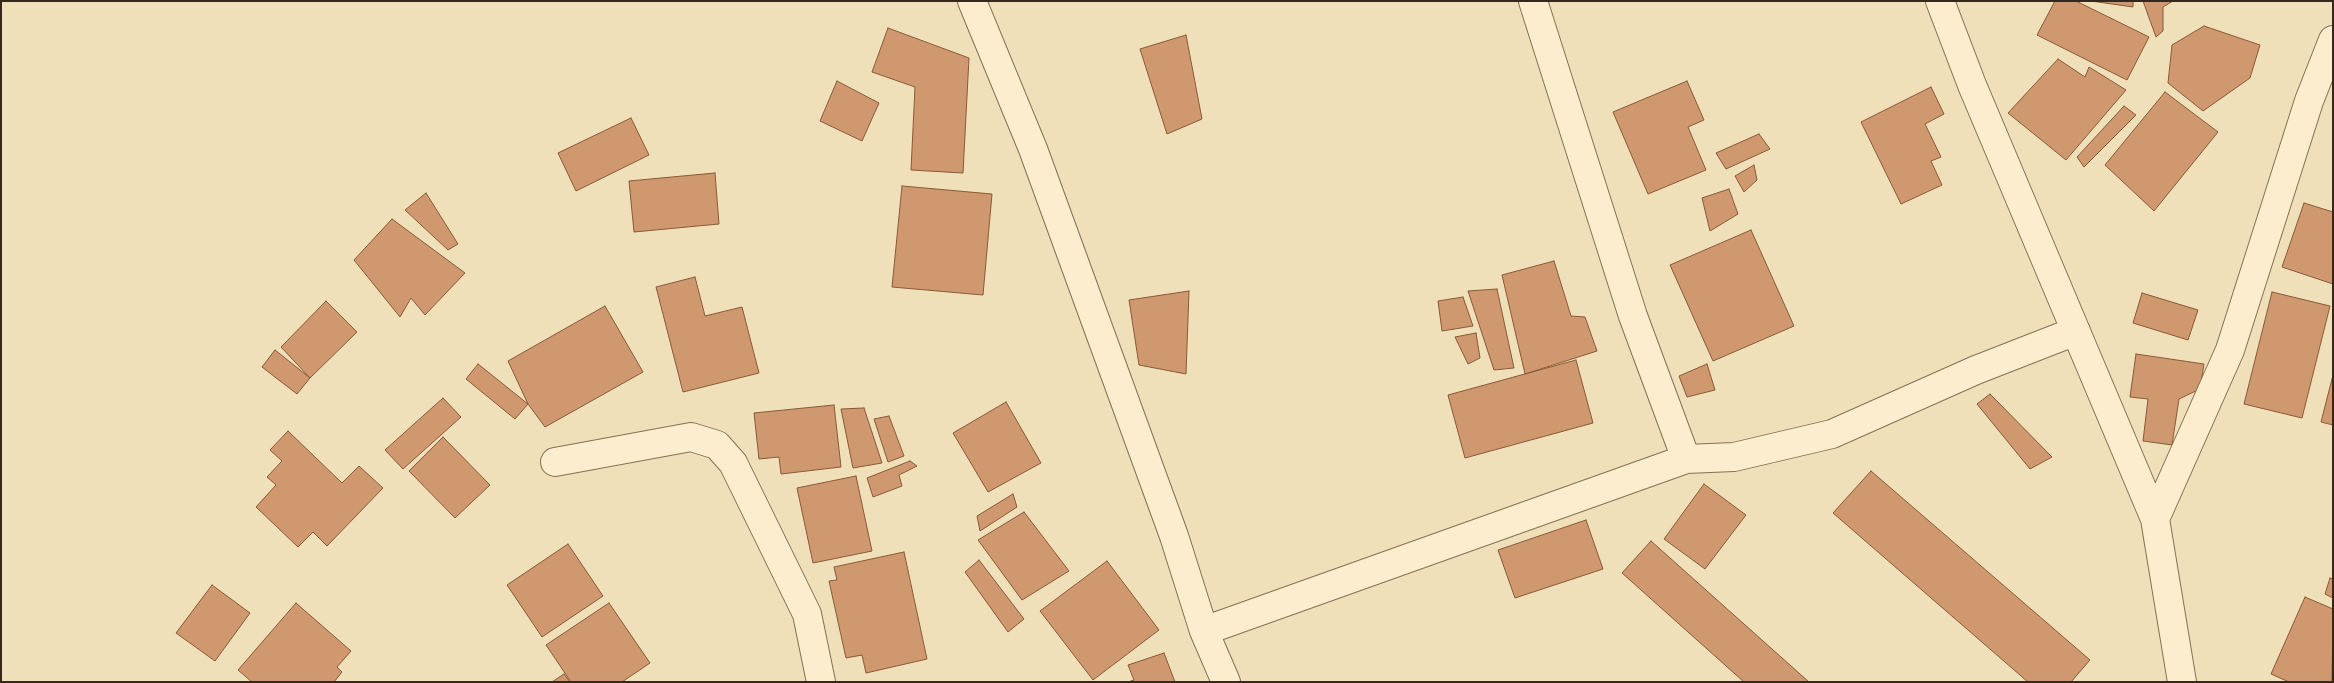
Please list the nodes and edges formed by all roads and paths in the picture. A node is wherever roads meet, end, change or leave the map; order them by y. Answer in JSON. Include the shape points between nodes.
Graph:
{"nodes":[{"id":1,"x":972,"y":1,"type":"edge"},
{"id":2,"x":1533,"y":1,"type":"edge"},
{"id":3,"x":1940,"y":1,"type":"edge"},
{"id":4,"x":2333,"y":40,"type":"edge"},
{"id":5,"x":2076,"y":331,"type":"junction"},
{"id":6,"x":1686,"y":459,"type":"junction"},
{"id":7,"x":555,"y":462,"type":"dead end"},
{"id":8,"x":2156,"y":519,"type":"junction"},
{"id":9,"x":1204,"y":631,"type":"junction"},
{"id":10,"x":821,"y":682,"type":"edge"},
{"id":11,"x":1226,"y":682,"type":"edge"},
{"id":12,"x":2182,"y":682,"type":"edge"}],
"edges":[{"from":1,"to":9,"type":"street","via":[[1033,149],[1174,536]]},
{"from":2,"to":6,"type":"street","via":[[1633,316]]},
{"from":3,"to":5,"type":"street"},
{"from":4,"to":8,"type":"street","via":[[2309,101],[2230,350]]},
{"from":5,"to":6,"type":"street","via":[[1976,370],[1832,434],[1734,457]]},
{"from":5,"to":8,"type":"street"},
{"from":6,"to":9,"type":"street"},
{"from":7,"to":10,"type":"street","via":[[690,436],[717,445],[733,463],[807,614]]},
{"from":8,"to":12,"type":"street"},
{"from":9,"to":11,"type":"street"}]}
